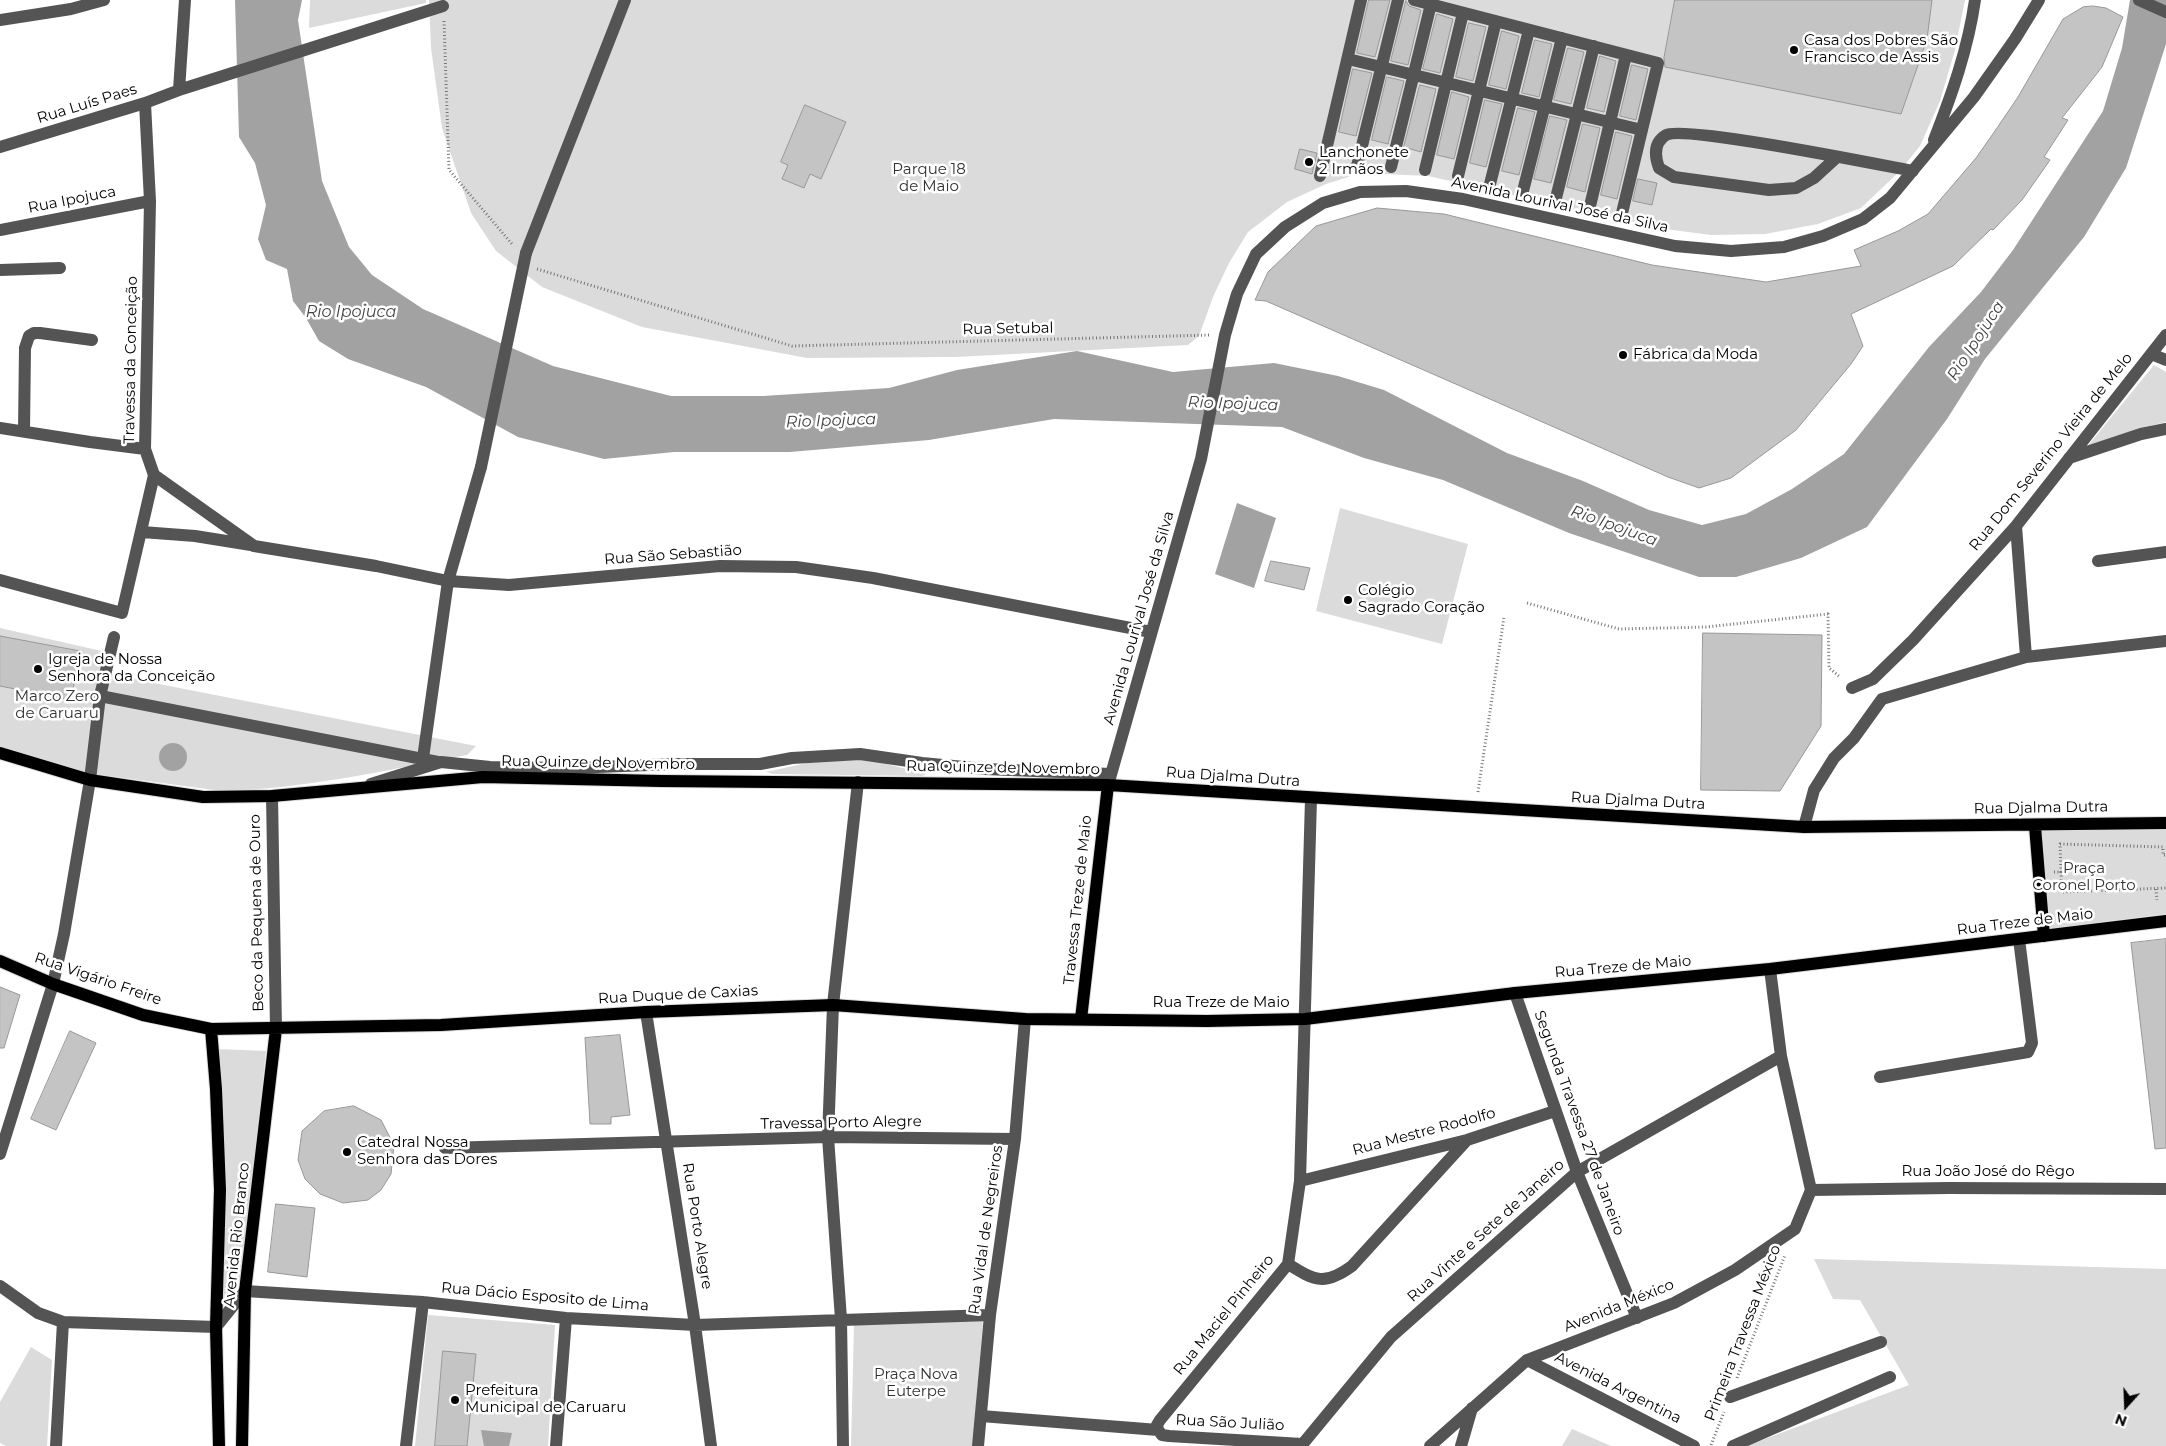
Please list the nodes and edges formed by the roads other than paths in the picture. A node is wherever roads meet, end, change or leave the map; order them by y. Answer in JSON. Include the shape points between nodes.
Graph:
{"nodes":[{"id":1,"x":104,"y":0,"type":"edge"},
{"id":2,"x":185,"y":0,"type":"edge"},
{"id":3,"x":625,"y":0,"type":"edge"},
{"id":4,"x":1361,"y":0,"type":"edge"},
{"id":5,"x":1398,"y":0,"type":"edge"},
{"id":6,"x":1414,"y":0,"type":"edge"},
{"id":7,"x":1975,"y":0,"type":"edge"},
{"id":8,"x":2038,"y":0,"type":"edge"},
{"id":9,"x":2140,"y":0,"type":"edge"},
{"id":10,"x":71,"y":4,"type":"edge"},
{"id":11,"x":1431,"y":4,"type":"junction"},
{"id":12,"x":443,"y":6,"type":"road end"},
{"id":13,"x":1463,"y":12,"type":"junction"},
{"id":14,"x":2166,"y":12,"type":"edge"},
{"id":15,"x":0,"y":20,"type":"edge"},
{"id":16,"x":1496,"y":21,"type":"junction"},
{"id":17,"x":1529,"y":30,"type":"junction"},
{"id":18,"x":1562,"y":38,"type":"junction"},
{"id":19,"x":1594,"y":46,"type":"junction"},
{"id":20,"x":1626,"y":55,"type":"junction"},
{"id":21,"x":1348,"y":59,"type":"junction"},
{"id":22,"x":1381,"y":66,"type":"junction"},
{"id":23,"x":1414,"y":74,"type":"junction"},
{"id":24,"x":1446,"y":82,"type":"junction"},
{"id":25,"x":181,"y":90,"type":"junction"},
{"id":26,"x":1479,"y":90,"type":"junction"},
{"id":27,"x":1512,"y":98,"type":"junction"},
{"id":28,"x":145,"y":103,"type":"junction"},
{"id":29,"x":1544,"y":106,"type":"junction"},
{"id":30,"x":1577,"y":114,"type":"junction"},
{"id":31,"x":1610,"y":122,"type":"junction"},
{"id":32,"x":1642,"y":130,"type":"junction"},
{"id":33,"x":0,"y":146,"type":"edge"},
{"id":34,"x":1930,"y":152,"type":"junction"},
{"id":35,"x":1837,"y":157,"type":"junction"},
{"id":36,"x":1358,"y":166,"type":"dead end"},
{"id":37,"x":1391,"y":168,"type":"dead end"},
{"id":38,"x":1425,"y":170,"type":"dead end"},
{"id":39,"x":1913,"y":171,"type":"junction"},
{"id":40,"x":1320,"y":176,"type":"dead end"},
{"id":41,"x":1458,"y":176,"type":"dead end"},
{"id":42,"x":1490,"y":184,"type":"dead end"},
{"id":43,"x":1523,"y":191,"type":"dead end"},
{"id":44,"x":1556,"y":198,"type":"dead end"},
{"id":45,"x":150,"y":201,"type":"junction"},
{"id":46,"x":1590,"y":206,"type":"dead end"},
{"id":47,"x":1622,"y":213,"type":"dead end"},
{"id":48,"x":0,"y":230,"type":"edge"},
{"id":49,"x":60,"y":268,"type":"dead end"},
{"id":50,"x":0,"y":270,"type":"edge"},
{"id":51,"x":2166,"y":335,"type":"edge"},
{"id":52,"x":92,"y":340,"type":"dead end"},
{"id":53,"x":2151,"y":354,"type":"junction"},
{"id":54,"x":2166,"y":360,"type":"edge"},
{"id":55,"x":0,"y":428,"type":"edge"},
{"id":56,"x":2166,"y":428,"type":"edge"},
{"id":57,"x":24,"y":430,"type":"junction"},
{"id":58,"x":145,"y":449,"type":"junction"},
{"id":59,"x":2069,"y":458,"type":"junction"},
{"id":60,"x":154,"y":475,"type":"junction"},
{"id":61,"x":2016,"y":526,"type":"junction"},
{"id":62,"x":142,"y":532,"type":"junction"},
{"id":63,"x":254,"y":546,"type":"junction"},
{"id":64,"x":2166,"y":552,"type":"edge"},
{"id":65,"x":2098,"y":561,"type":"dead end"},
{"id":66,"x":0,"y":580,"type":"edge"},
{"id":67,"x":448,"y":581,"type":"junction"},
{"id":68,"x":1151,"y":632,"type":"junction"},
{"id":69,"x":114,"y":637,"type":"dead end"},
{"id":70,"x":2166,"y":641,"type":"edge"},
{"id":71,"x":2026,"y":657,"type":"junction"},
{"id":72,"x":1852,"y":688,"type":"road end"},
{"id":73,"x":100,"y":696,"type":"junction"},
{"id":74,"x":0,"y":754,"type":"edge"},
{"id":75,"x":423,"y":758,"type":"junction"},
{"id":76,"x":441,"y":762,"type":"junction"},
{"id":77,"x":90,"y":780,"type":"junction"},
{"id":78,"x":1109,"y":780,"type":"junction"},
{"id":79,"x":858,"y":782,"type":"junction"},
{"id":80,"x":362,"y":787,"type":"junction"},
{"id":81,"x":272,"y":796,"type":"junction"},
{"id":82,"x":1311,"y":798,"type":"junction"},
{"id":83,"x":2166,"y":823,"type":"edge"},
{"id":84,"x":1804,"y":826,"type":"junction"},
{"id":85,"x":2035,"y":826,"type":"junction"},
{"id":86,"x":2166,"y":921,"type":"edge"},
{"id":87,"x":2044,"y":936,"type":"junction"},
{"id":88,"x":2019,"y":939,"type":"junction"},
{"id":89,"x":0,"y":961,"type":"edge"},
{"id":90,"x":1770,"y":969,"type":"junction"},
{"id":91,"x":53,"y":984,"type":"junction"},
{"id":92,"x":1515,"y":993,"type":"junction"},
{"id":93,"x":833,"y":1005,"type":"junction"},
{"id":94,"x":646,"y":1012,"type":"junction"},
{"id":95,"x":1025,"y":1019,"type":"junction"},
{"id":96,"x":1081,"y":1019,"type":"junction"},
{"id":97,"x":1305,"y":1019,"type":"junction"},
{"id":98,"x":211,"y":1029,"type":"junction"},
{"id":99,"x":276,"y":1029,"type":"junction"},
{"id":100,"x":1781,"y":1056,"type":"junction"},
{"id":101,"x":1880,"y":1077,"type":"dead end"},
{"id":102,"x":1555,"y":1111,"type":"junction"},
{"id":103,"x":828,"y":1137,"type":"junction"},
{"id":104,"x":1015,"y":1139,"type":"junction"},
{"id":105,"x":1467,"y":1140,"type":"junction"},
{"id":106,"x":667,"y":1143,"type":"junction"},
{"id":107,"x":444,"y":1148,"type":"dead end"},
{"id":108,"x":0,"y":1154,"type":"edge"},
{"id":109,"x":1577,"y":1172,"type":"junction"},
{"id":110,"x":1300,"y":1181,"type":"junction"},
{"id":111,"x":2166,"y":1189,"type":"edge"},
{"id":112,"x":1811,"y":1190,"type":"junction"},
{"id":113,"x":1288,"y":1264,"type":"junction"},
{"id":114,"x":0,"y":1286,"type":"edge"},
{"id":115,"x":245,"y":1291,"type":"junction"},
{"id":116,"x":423,"y":1302,"type":"junction"},
{"id":117,"x":990,"y":1315,"type":"junction"},
{"id":118,"x":566,"y":1318,"type":"junction"},
{"id":119,"x":1637,"y":1318,"type":"junction"},
{"id":120,"x":841,"y":1319,"type":"junction"},
{"id":121,"x":63,"y":1322,"type":"junction"},
{"id":122,"x":695,"y":1325,"type":"junction"},
{"id":123,"x":216,"y":1327,"type":"junction"},
{"id":124,"x":1881,"y":1342,"type":"dead end"},
{"id":125,"x":1526,"y":1360,"type":"junction"},
{"id":126,"x":1890,"y":1377,"type":"dead end"},
{"id":127,"x":1730,"y":1397,"type":"road end"},
{"id":128,"x":1472,"y":1408,"type":"junction"},
{"id":129,"x":981,"y":1416,"type":"junction"},
{"id":130,"x":1158,"y":1430,"type":"junction"},
{"id":131,"x":1301,"y":1445,"type":"edge"},
{"id":132,"x":56,"y":1446,"type":"edge"},
{"id":133,"x":219,"y":1446,"type":"edge"},
{"id":134,"x":242,"y":1446,"type":"edge"},
{"id":135,"x":406,"y":1446,"type":"edge"},
{"id":136,"x":556,"y":1446,"type":"edge"},
{"id":137,"x":711,"y":1446,"type":"edge"},
{"id":138,"x":843,"y":1446,"type":"edge"},
{"id":139,"x":978,"y":1446,"type":"edge"},
{"id":140,"x":1430,"y":1446,"type":"edge"},
{"id":141,"x":1462,"y":1446,"type":"edge"},
{"id":142,"x":1694,"y":1446,"type":"edge"},
{"id":143,"x":1733,"y":1446,"type":"edge"}],
"edges":[{"from":1,"to":10,"type":"street"},
{"from":2,"to":25,"type":"street"},
{"from":3,"to":67,"type":"street","bridge":true,"via":[[526,253],[481,467]]},
{"from":4,"to":21,"type":"street"},
{"from":5,"to":22,"type":"street"},
{"from":6,"to":11,"type":"street"},
{"from":7,"to":34,"type":"street","via":[[1954,90]]},
{"from":8,"to":34,"type":"street","name":"Avenida Lourival José da Silva","via":[[1974,96]]},
{"from":9,"to":14,"type":"street"},
{"from":10,"to":15,"type":"street"},
{"from":11,"to":13,"type":"street"},
{"from":11,"to":23,"type":"street"},
{"from":12,"to":25,"type":"street","name":"Rua Luís Paes"},
{"from":13,"to":16,"type":"street"},
{"from":13,"to":24,"type":"street"},
{"from":16,"to":17,"type":"street"},
{"from":16,"to":26,"type":"street"},
{"from":17,"to":18,"type":"street"},
{"from":17,"to":27,"type":"street"},
{"from":18,"to":19,"type":"street"},
{"from":18,"to":29,"type":"street"},
{"from":19,"to":20,"type":"street"},
{"from":19,"to":30,"type":"street"},
{"from":20,"to":31,"type":"street"},
{"from":20,"to":32,"type":"street","via":[[1658,63]]},
{"from":21,"to":22,"type":"street"},
{"from":21,"to":40,"type":"street"},
{"from":22,"to":23,"type":"street"},
{"from":22,"to":36,"type":"street"},
{"from":23,"to":24,"type":"street"},
{"from":23,"to":37,"type":"street"},
{"from":24,"to":26,"type":"street"},
{"from":24,"to":38,"type":"street"},
{"from":25,"to":28,"type":"street","name":"Rua Luís Paes"},
{"from":26,"to":27,"type":"street"},
{"from":26,"to":41,"type":"street"},
{"from":27,"to":29,"type":"street"},
{"from":27,"to":42,"type":"street"},
{"from":28,"to":33,"type":"street","name":"Rua Luís Paes"},
{"from":28,"to":45,"type":"street","name":"Travessa da Conceição"},
{"from":29,"to":30,"type":"street"},
{"from":29,"to":43,"type":"street"},
{"from":30,"to":31,"type":"street"},
{"from":30,"to":44,"type":"street"},
{"from":31,"to":32,"type":"street"},
{"from":31,"to":46,"type":"street"},
{"from":32,"to":47,"type":"street"},
{"from":34,"to":39,"type":"street","name":"Avenida Lourival José da Silva"},
{"from":35,"to":35,"type":"street","via":[[1683,132],[1667,134],[1658,143],[1655,156],[1659,168],[1674,177],[1769,190],[1796,188],[1814,178]]},
{"from":35,"to":39,"type":"street"},
{"from":39,"to":68,"type":"street","name":"Avenida Lourival José da Silva","via":[[1890,198],[1863,219],[1823,236],[1784,247],[1731,251],[1675,246],[1463,199],[1406,191],[1360,192],[1323,203],[1285,226],[1256,254],[1237,294],[1225,335],[1201,456]]},
{"from":45,"to":48,"type":"street","name":"Rua Ipojuca"},
{"from":45,"to":58,"type":"street","name":"Travessa da Conceição"},
{"from":49,"to":50,"type":"street"},
{"from":51,"to":53,"type":"street","name":"Rua Dom Severino Vieira de Melo"},
{"from":52,"to":57,"type":"street","via":[[40,333],[29,336],[25,348]]},
{"from":53,"to":54,"type":"street"},
{"from":53,"to":59,"type":"street","name":"Rua Dom Severino Vieira de Melo"},
{"from":55,"to":57,"type":"street"},
{"from":56,"to":59,"type":"street"},
{"from":57,"to":58,"type":"street"},
{"from":58,"to":60,"type":"street","name":"Travessa da Conceição"},
{"from":59,"to":61,"type":"street","name":"Rua Dom Severino Vieira de Melo"},
{"from":60,"to":62,"type":"street"},
{"from":60,"to":63,"type":"street","name":"Rua São Sebastião"},
{"from":61,"to":71,"type":"street"},
{"from":61,"to":72,"type":"street","name":"Rua Dom Severino Vieira de Melo","via":[[1913,640],[1873,679]]},
{"from":62,"to":63,"type":"street","name":"Rua São Sebastião","via":[[195,536]]},
{"from":62,"to":66,"type":"street","via":[[122,613]]},
{"from":63,"to":67,"type":"street","name":"Rua São Sebastião"},
{"from":64,"to":65,"type":"street"},
{"from":67,"to":68,"type":"street","name":"Rua São Sebastião","via":[[509,585],[720,566],[796,567],[873,578]]},
{"from":67,"to":75,"type":"street"},
{"from":68,"to":78,"type":"street","name":"Avenida Lourival José da Silva"},
{"from":69,"to":73,"type":"street"},
{"from":70,"to":71,"type":"street"},
{"from":71,"to":84,"type":"street","via":[[1882,699],[1854,738],[1834,758],[1814,790]]},
{"from":73,"to":75,"type":"street"},
{"from":73,"to":77,"type":"street"},
{"from":74,"to":77,"type":"main road","name":"Rua Quinze de Novembro"},
{"from":75,"to":76,"type":"street"},
{"from":76,"to":78,"type":"street","via":[[490,767],[572,768],[760,764],[792,758],[860,754],[922,763]]},
{"from":76,"to":80,"type":"street"},
{"from":77,"to":81,"type":"main road","name":"Rua Quinze de Novembro","via":[[203,797]]},
{"from":77,"to":91,"type":"street"},
{"from":78,"to":79,"type":"main road","name":"Rua Quinze de Novembro"},
{"from":78,"to":82,"type":"main road","name":"Rua Djalma Dutra"},
{"from":78,"to":96,"type":"main road","name":"Travessa Treze de Maio"},
{"from":79,"to":80,"type":"main road","name":"Rua Quinze de Novembro","via":[[484,777]]},
{"from":79,"to":93,"type":"street"},
{"from":80,"to":81,"type":"main road","name":"Rua Quinze de Novembro"},
{"from":81,"to":99,"type":"street","name":"Beco da Pequena de Ouro"},
{"from":82,"to":84,"type":"main road","name":"Rua Djalma Dutra"},
{"from":82,"to":97,"type":"street","name":"Rua Maciel Pinheiro"},
{"from":83,"to":85,"type":"main road","name":"Rua Djalma Dutra"},
{"from":84,"to":85,"type":"main road","name":"Rua Djalma Dutra"},
{"from":85,"to":87,"type":"main road"},
{"from":86,"to":87,"type":"main road","name":"Rua Treze de Maio"},
{"from":87,"to":88,"type":"main road","name":"Rua Treze de Maio"},
{"from":88,"to":90,"type":"main road","name":"Rua Treze de Maio"},
{"from":88,"to":101,"type":"street","via":[[2032,1043],[2028,1052]]},
{"from":89,"to":91,"type":"main road","name":"Rua Vigário Freire"},
{"from":90,"to":92,"type":"main road","name":"Rua Treze de Maio"},
{"from":90,"to":100,"type":"street"},
{"from":91,"to":98,"type":"main road","name":"Rua Vigário Freire","via":[[143,1015]]},
{"from":91,"to":108,"type":"street"},
{"from":92,"to":97,"type":"main road","name":"Rua Treze de Maio"},
{"from":92,"to":102,"type":"street","name":"Segunda Travessa 27 de Janeiro"},
{"from":93,"to":94,"type":"main road","name":"Rua Duque de Caxias"},
{"from":93,"to":95,"type":"main road","name":"Rua Duque de Caxias"},
{"from":93,"to":103,"type":"street"},
{"from":94,"to":99,"type":"main road","name":"Rua Duque de Caxias","via":[[441,1025]]},
{"from":94,"to":106,"type":"street","name":"Rua Porto Alegre"},
{"from":95,"to":96,"type":"main road","name":"Rua Duque de Caxias"},
{"from":95,"to":104,"type":"street","name":"Rua Vidal de Negreiros"},
{"from":96,"to":97,"type":"main road","name":"Rua Treze de Maio"},
{"from":97,"to":110,"type":"street","name":"Rua Maciel Pinheiro"},
{"from":98,"to":99,"type":"main road","name":"Rua Vigário Freire"},
{"from":98,"to":123,"type":"main road","name":"Avenida Rio Branco","via":[[220,1190]]},
{"from":99,"to":115,"type":"main road","name":"Avenida Rio Branco"},
{"from":100,"to":109,"type":"street","name":"Rua Vinte e Sete de Janeiro"},
{"from":100,"to":112,"type":"street"},
{"from":102,"to":105,"type":"street","name":"Rua Mestre Rodolfo"},
{"from":102,"to":109,"type":"street","name":"Segunda Travessa 27 de Janeiro"},
{"from":103,"to":104,"type":"street","name":"Travessa Porto Alegre"},
{"from":103,"to":106,"type":"street","name":"Travessa Porto Alegre"},
{"from":103,"to":120,"type":"street"},
{"from":104,"to":117,"type":"street","name":"Rua Vidal de Negreiros"},
{"from":105,"to":110,"type":"street","name":"Rua Mestre Rodolfo"},
{"from":105,"to":113,"type":"street","via":[[1352,1266],[1339,1276],[1328,1280],[1313,1279]]},
{"from":106,"to":107,"type":"street","name":"Travessa Porto Alegre"},
{"from":106,"to":122,"type":"street","name":"Rua Porto Alegre"},
{"from":109,"to":119,"type":"street","name":"Segunda Travessa 27 de Janeiro"},
{"from":109,"to":131,"type":"street","name":"Rua Vinte e Sete de Janeiro","via":[[1392,1337]]},
{"from":110,"to":113,"type":"street","name":"Rua Maciel Pinheiro"},
{"from":111,"to":112,"type":"street","name":"Rua João José do Rêgo"},
{"from":112,"to":119,"type":"street","name":"Avenida México","via":[[1795,1228],[1735,1270],[1674,1304]]},
{"from":113,"to":130,"type":"street","name":"Rua Maciel Pinheiro","via":[[1160,1420]]},
{"from":114,"to":121,"type":"street","via":[[38,1313]]},
{"from":115,"to":116,"type":"street","name":"Rua Dácio Esposito de Lima"},
{"from":115,"to":123,"type":"street"},
{"from":115,"to":134,"type":"main road","name":"Avenida Rio Branco"},
{"from":116,"to":118,"type":"street","name":"Rua Dácio Esposito de Lima"},
{"from":116,"to":135,"type":"street"},
{"from":117,"to":120,"type":"street","name":"Rua Dácio Esposito de Lima"},
{"from":117,"to":129,"type":"street","name":"Rua Vidal de Negreiros"},
{"from":118,"to":122,"type":"street","name":"Rua Dácio Esposito de Lima"},
{"from":118,"to":136,"type":"street"},
{"from":119,"to":125,"type":"street","name":"Avenida México"},
{"from":120,"to":122,"type":"street","name":"Rua Dácio Esposito de Lima"},
{"from":120,"to":138,"type":"street"},
{"from":121,"to":123,"type":"street"},
{"from":121,"to":132,"type":"street"},
{"from":122,"to":137,"type":"street","name":"Rua Porto Alegre"},
{"from":123,"to":133,"type":"main road","name":"Avenida Rio Branco"},
{"from":124,"to":127,"type":"street"},
{"from":125,"to":128,"type":"street","name":"Avenida México"},
{"from":125,"to":142,"type":"street","name":"Avenida Argentina"},
{"from":126,"to":143,"type":"street"},
{"from":128,"to":140,"type":"street","name":"Avenida México"},
{"from":128,"to":141,"type":"street"},
{"from":129,"to":130,"type":"street","name":"Rua São Julião"},
{"from":129,"to":139,"type":"street","name":"Rua Vidal de Negreiros"},
{"from":130,"to":131,"type":"street","name":"Rua São Julião","via":[[1162,1435],[1170,1436]]}]}
